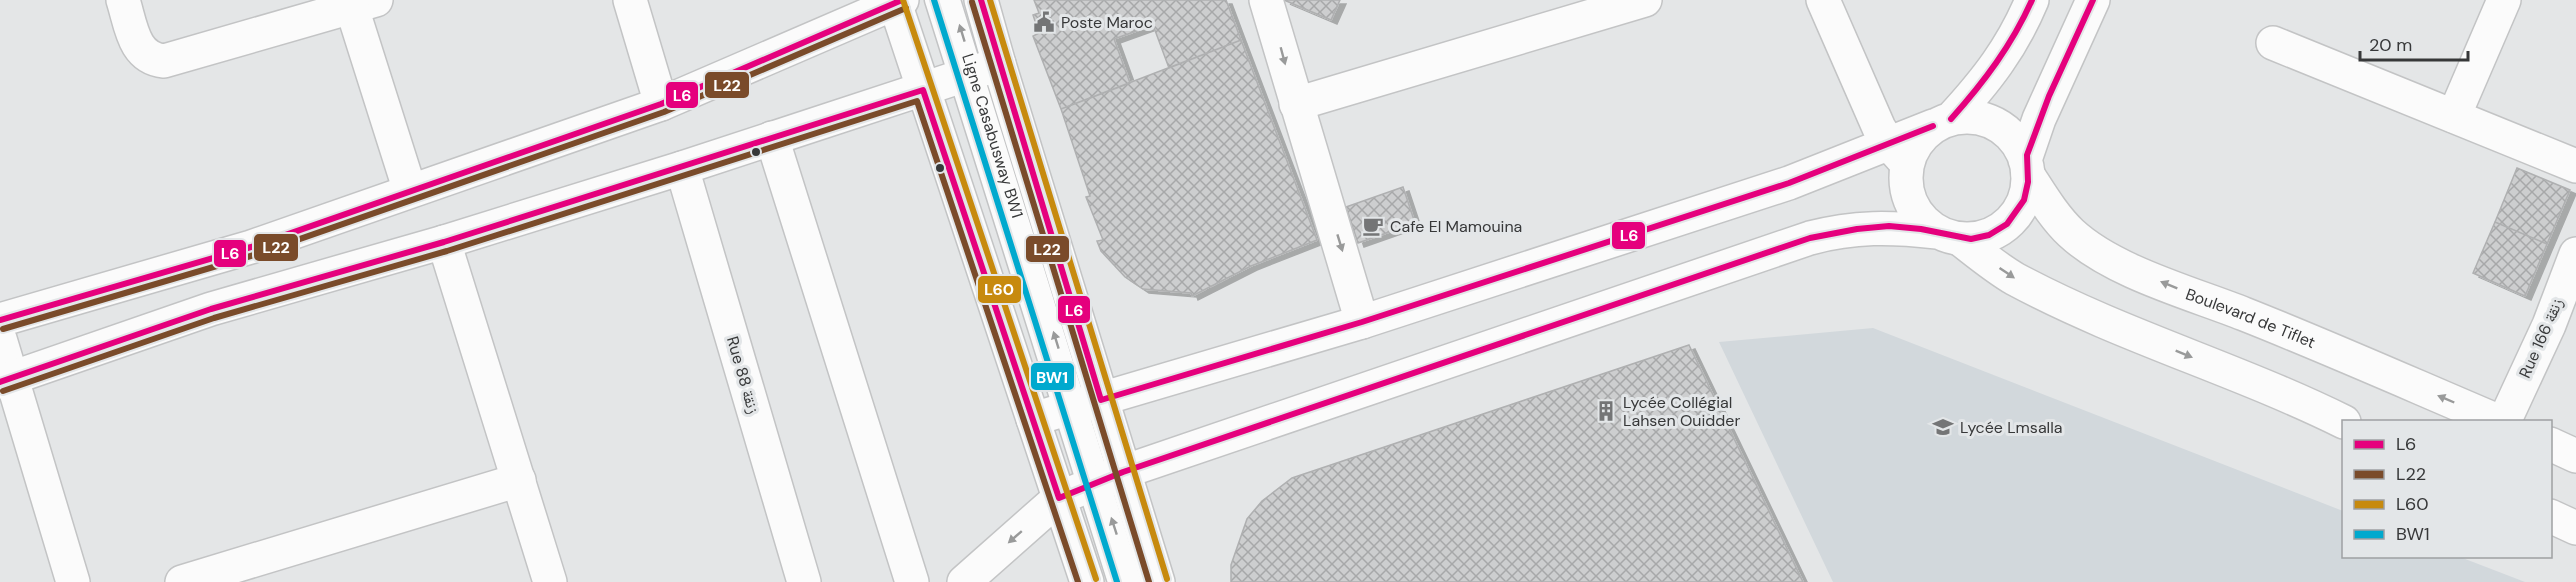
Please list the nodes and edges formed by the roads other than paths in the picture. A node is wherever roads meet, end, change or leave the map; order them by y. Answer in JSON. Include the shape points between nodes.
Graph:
{"nodes":[{"id":1,"x":123,"y":0,"type":"edge"},
{"id":2,"x":630,"y":0,"type":"edge"},
{"id":3,"x":934,"y":0,"type":"edge"},
{"id":4,"x":951,"y":0,"type":"edge"},
{"id":5,"x":981,"y":0,"type":"edge"},
{"id":6,"x":1266,"y":0,"type":"edge"},
{"id":7,"x":1646,"y":0,"type":"edge"},
{"id":8,"x":1823,"y":0,"type":"edge"},
{"id":9,"x":2032,"y":0,"type":"edge"},
{"id":10,"x":2093,"y":0,"type":"edge"},
{"id":11,"x":2504,"y":0,"type":"edge"},
{"id":12,"x":897,"y":1,"type":"edge"},
{"id":13,"x":364,"y":4,"type":"edge"},
{"id":14,"x":1564,"y":13,"type":"edge"},
{"id":15,"x":2273,"y":43,"type":"dead end"},
{"id":16,"x":977,"y":72,"type":"junction"},
{"id":17,"x":923,"y":90,"type":"junction"},
{"id":18,"x":661,"y":104,"type":"junction"},
{"id":19,"x":1296,"y":104,"type":"junction"},
{"id":20,"x":2454,"y":116,"type":"junction"},
{"id":21,"x":1942,"y":122,"type":"junction"},
{"id":22,"x":772,"y":138,"type":"junction"},
{"id":23,"x":1898,"y":154,"type":"junction"},
{"id":24,"x":2576,"y":166,"type":"edge"},
{"id":25,"x":682,"y":168,"type":"junction"},
{"id":26,"x":2027,"y":168,"type":"junction"},
{"id":27,"x":410,"y":191,"type":"junction"},
{"id":28,"x":1948,"y":235,"type":"junction"},
{"id":29,"x":444,"y":242,"type":"junction"},
{"id":30,"x":2576,"y":254,"type":"edge"},
{"id":31,"x":0,"y":320,"type":"edge"},
{"id":32,"x":1362,"y":322,"type":"junction"},
{"id":33,"x":0,"y":339,"type":"edge"},
{"id":34,"x":6,"y":380,"type":"edge"},
{"id":35,"x":1068,"y":409,"type":"junction"},
{"id":36,"x":2497,"y":420,"type":"edge"},
{"id":37,"x":2503,"y":420,"type":"edge"},
{"id":38,"x":2342,"y":422,"type":"edge"},
{"id":39,"x":2552,"y":445,"type":"edge"},
{"id":40,"x":2576,"y":456,"type":"edge"},
{"id":41,"x":519,"y":480,"type":"junction"},
{"id":42,"x":1092,"y":485,"type":"junction"},
{"id":43,"x":2552,"y":517,"type":"edge"},
{"id":44,"x":2576,"y":528,"type":"edge"},
{"id":45,"x":73,"y":582,"type":"edge"},
{"id":46,"x":182,"y":582,"type":"edge"},
{"id":47,"x":550,"y":582,"type":"edge"},
{"id":48,"x":804,"y":582,"type":"edge"},
{"id":49,"x":912,"y":582,"type":"edge"},
{"id":50,"x":964,"y":582,"type":"edge"},
{"id":51,"x":1087,"y":582,"type":"edge"},
{"id":52,"x":1117,"y":582,"type":"edge"},
{"id":53,"x":1132,"y":582,"type":"edge"},
{"id":54,"x":1158,"y":582,"type":"edge"}],
"edges":[{"from":1,"to":13,"type":"street","via":[[137,45],[144,55],[164,62]]},
{"from":2,"to":18,"type":"street"},
{"from":3,"to":16,"type":"lane","name":"Ligne Casabusway BW1"},
{"from":16,"to":4,"type":"lane","name":"Ligne Casabusway BW1","one_way":true},
{"from":5,"to":16,"type":"street"},
{"from":6,"to":19,"type":"street","one_way":true},
{"from":7,"to":14,"type":"street"},
{"from":8,"to":23,"type":"street","via":[[1870,111]]},
{"from":9,"to":21,"type":"street","via":[[2004,56],[1983,84]]},
{"from":10,"to":26,"type":"street","via":[[2039,119]]},
{"from":11,"to":20,"type":"street"},
{"from":12,"to":17,"type":"street"},
{"from":12,"to":18,"type":"street"},
{"from":13,"to":27,"type":"street"},
{"from":14,"to":19,"type":"street"},
{"from":15,"to":20,"type":"street"},
{"from":16,"to":17,"type":"street"},
{"from":16,"to":35,"type":"street"},
{"from":16,"to":35,"type":"lane","name":"Ligne Casabusway BW1","one_way":true},
{"from":17,"to":22,"type":"street"},
{"from":17,"to":35,"type":"street"},
{"from":18,"to":27,"type":"street"},
{"from":19,"to":32,"type":"street","one_way":true},
{"from":20,"to":24,"type":"street"},
{"from":21,"to":23,"type":"street"},
{"from":21,"to":26,"type":"street","via":[[1974,118],[1996,125],[2019,146]]},
{"from":22,"to":25,"type":"street"},
{"from":22,"to":49,"type":"street"},
{"from":23,"to":28,"type":"street","via":[[1914,210],[1924,222]]},
{"from":23,"to":32,"type":"street","via":[[1789,183]]},
{"from":25,"to":29,"type":"street"},
{"from":25,"to":48,"type":"street","name":"Rue 88 زنقة"},
{"from":26,"to":28,"type":"street","via":[[2026,193],[2009,223],[1978,238]]},
{"from":36,"to":26,"type":"street","name":"Boulevard de Tiflet","one_way":true,"via":[[2138,273],[2100,253],[2072,234],[2049,208]]},
{"from":27,"to":31,"type":"street","via":[[251,247]]},
{"from":28,"to":38,"type":"street","one_way":true,"via":[[2014,279]]},
{"from":28,"to":42,"type":"street","via":[[1876,227],[1810,238]]},
{"from":29,"to":34,"type":"street","via":[[211,309]]},
{"from":29,"to":41,"type":"street"},
{"from":30,"to":37,"type":"street","name":"Rue 166 زنقة"},
{"from":32,"to":35,"type":"street"},
{"from":33,"to":34,"type":"street"},
{"from":34,"to":45,"type":"street"},
{"from":35,"to":42,"type":"street"},
{"from":35,"to":42,"type":"street"},
{"from":39,"to":40,"type":"street"},
{"from":41,"to":46,"type":"street"},
{"from":41,"to":47,"type":"street"},
{"from":42,"to":50,"type":"street","one_way":true},
{"from":42,"to":51,"type":"street"},
{"from":42,"to":52,"type":"lane"},
{"from":53,"to":42,"type":"lane","one_way":true},
{"from":42,"to":54,"type":"street"},
{"from":43,"to":44,"type":"street"}]}
